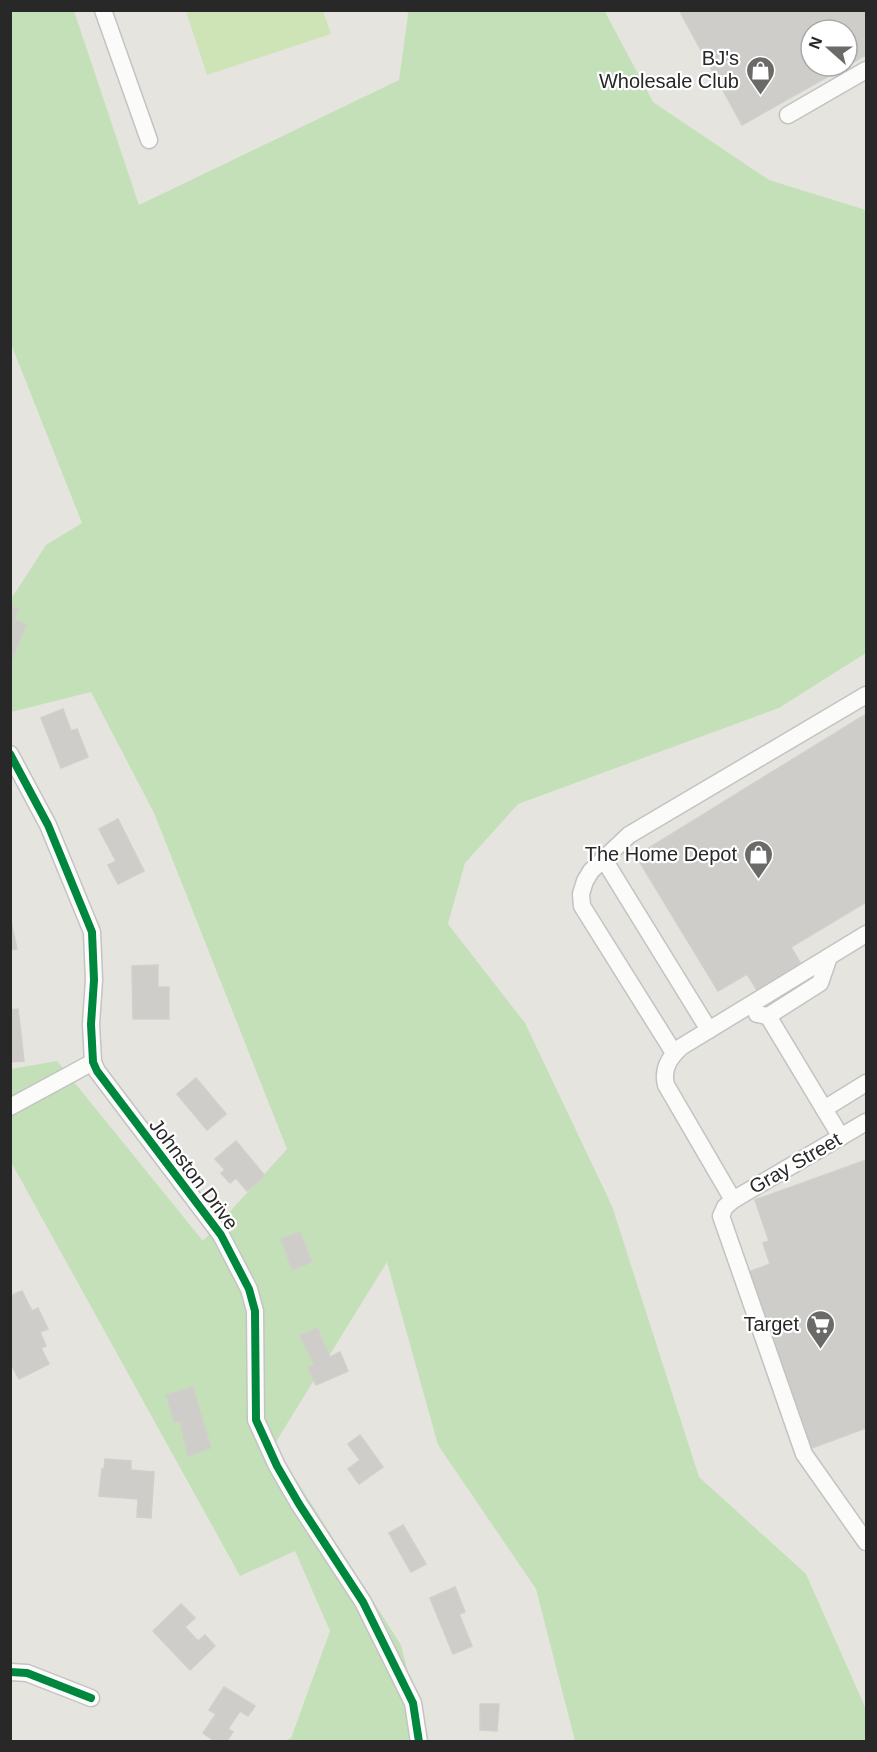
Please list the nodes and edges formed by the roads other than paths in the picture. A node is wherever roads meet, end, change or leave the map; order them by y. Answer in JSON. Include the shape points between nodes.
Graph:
{"nodes":[{"id":1,"x":103,"y":10,"type":"edge"},
{"id":2,"x":867,"y":70,"type":"edge"},
{"id":3,"x":788,"y":115,"type":"dead end"},
{"id":4,"x":150,"y":140,"type":"dead end"},
{"id":5,"x":867,"y":695,"type":"edge"},
{"id":6,"x":10,"y":754,"type":"edge"},
{"id":7,"x":603,"y":858,"type":"junction"},
{"id":8,"x":867,"y":934,"type":"edge"},
{"id":9,"x":829,"y":957,"type":"junction"},
{"id":10,"x":738,"y":1012,"type":"junction"},
{"id":11,"x":768,"y":1016,"type":"junction"},
{"id":12,"x":709,"y":1030,"type":"junction"},
{"id":13,"x":674,"y":1053,"type":"junction"},
{"id":14,"x":93,"y":1062,"type":"junction"},
{"id":15,"x":867,"y":1083,"type":"edge"},
{"id":16,"x":10,"y":1107,"type":"edge"},
{"id":17,"x":824,"y":1109,"type":"junction"},
{"id":18,"x":867,"y":1122,"type":"edge"},
{"id":19,"x":841,"y":1137,"type":"junction"},
{"id":20,"x":729,"y":1203,"type":"junction"},
{"id":21,"x":867,"y":1542,"type":"edge"},
{"id":22,"x":10,"y":1672,"type":"edge"},
{"id":23,"x":91,"y":1698,"type":"dead end"},
{"id":24,"x":419,"y":1742,"type":"edge"}],
"edges":[{"from":1,"to":4,"type":"street"},
{"from":2,"to":3,"type":"street"},
{"from":5,"to":7,"type":"street","via":[[629,835]]},
{"from":6,"to":14,"type":"street","name":"Johnston Drive","via":[[48,825],[92,932]]},
{"from":7,"to":12,"type":"street"},
{"from":7,"to":13,"type":"street","via":[[585,880],[582,906]]},
{"from":8,"to":9,"type":"street"},
{"from":9,"to":10,"type":"street"},
{"from":9,"to":11,"type":"street","via":[[820,982]]},
{"from":10,"to":11,"type":"street"},
{"from":10,"to":12,"type":"street"},
{"from":11,"to":17,"type":"street"},
{"from":12,"to":13,"type":"street"},
{"from":13,"to":20,"type":"street","via":[[665,1070],[666,1085]]},
{"from":14,"to":16,"type":"street"},
{"from":14,"to":24,"type":"street","name":"Johnston Drive","via":[[110,1091],[221,1235],[249,1289],[255,1311],[256,1420],[299,1504],[363,1602],[413,1703]]},
{"from":15,"to":17,"type":"street"},
{"from":17,"to":19,"type":"street"},
{"from":18,"to":19,"type":"street","name":"Gray Street"},
{"from":19,"to":20,"type":"street","name":"Gray Street"},
{"from":20,"to":21,"type":"street","via":[[721,1216],[722,1226],[804,1454]]},
{"from":22,"to":23,"type":"street","via":[[27,1673]]}]}
